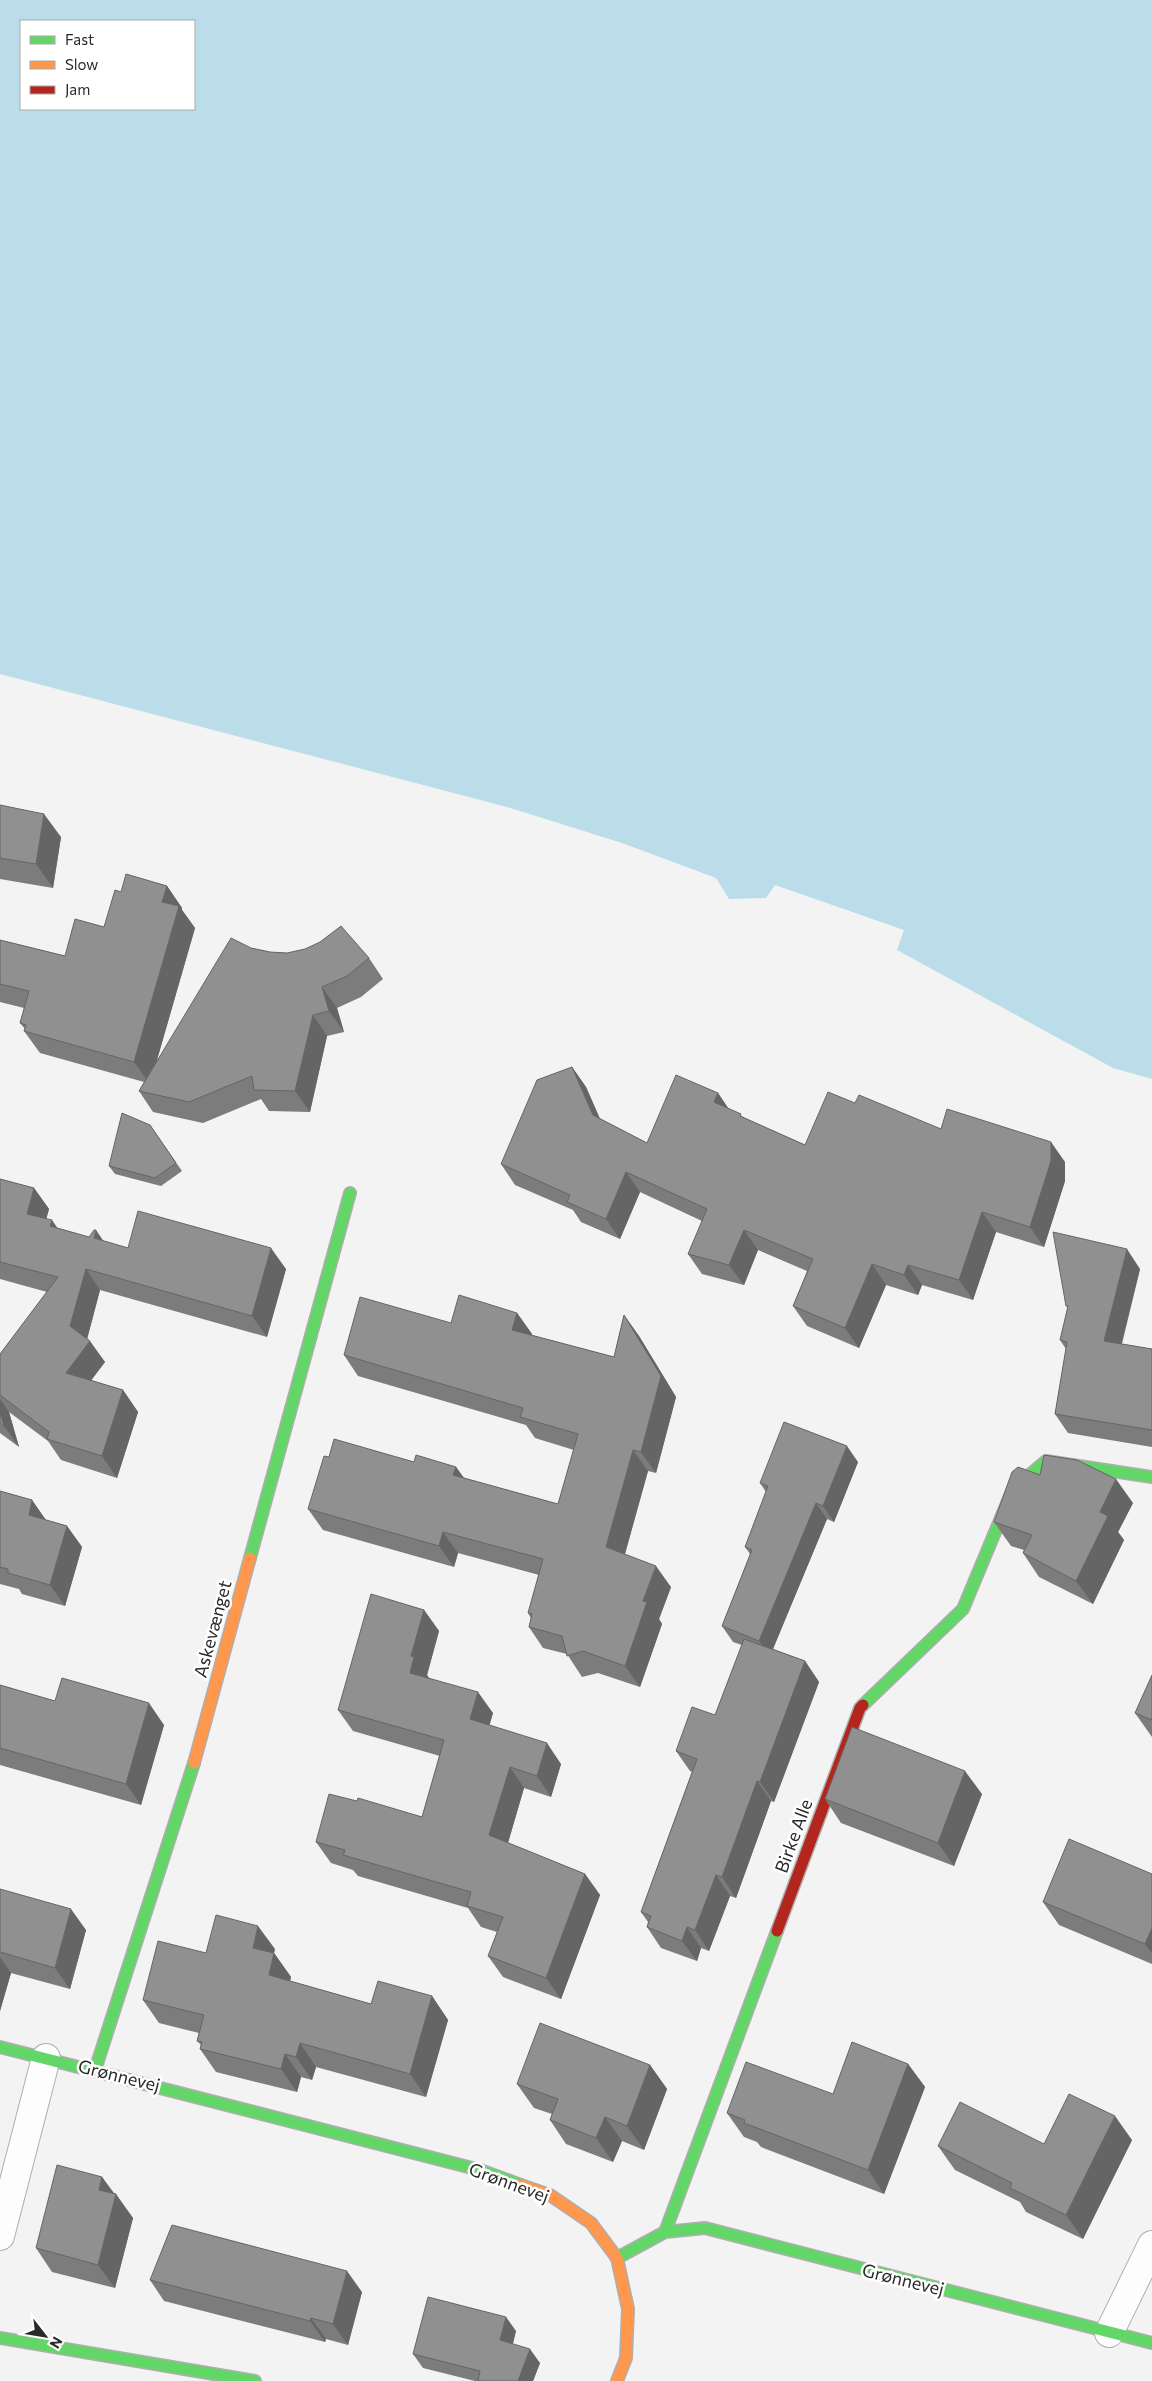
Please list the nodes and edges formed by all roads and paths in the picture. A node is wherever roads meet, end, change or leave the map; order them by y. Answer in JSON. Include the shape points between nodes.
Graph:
{"nodes":[{"id":1,"x":350,"y":1193,"type":"dead end"},
{"id":2,"x":1152,"y":1477,"type":"edge"},
{"id":3,"x":0,"y":2047,"type":"edge"},
{"id":4,"x":46,"y":2058,"type":"junction"},
{"id":5,"x":95,"y":2070,"type":"junction"},
{"id":6,"x":665,"y":2232,"type":"junction"},
{"id":7,"x":0,"y":2236,"type":"edge"},
{"id":8,"x":1152,"y":2245,"type":"edge"},
{"id":9,"x":617,"y":2258,"type":"junction"},
{"id":10,"x":1109,"y":2333,"type":"junction"},
{"id":11,"x":0,"y":2338,"type":"edge"},
{"id":12,"x":1152,"y":2343,"type":"edge"},
{"id":13,"x":255,"y":2381,"type":"edge"},
{"id":14,"x":617,"y":2381,"type":"edge"}],
"edges":[{"from":1,"to":5,"type":"street","name":"Askevænget","via":[[198,1751]]},
{"from":2,"to":6,"type":"street","name":"Birke Alle","via":[[1046,1461],[1013,1489],[963,1610],[860,1708]]},
{"from":3,"to":4,"type":"street","name":"Grønnevej"},
{"from":4,"to":5,"type":"street","name":"Grønnevej"},
{"from":4,"to":7,"type":"street"},
{"from":5,"to":9,"type":"street","name":"Grønnevej","via":[[480,2170],[550,2195],[591,2223]]},
{"from":6,"to":9,"type":"street","name":"Grønnevej"},
{"from":6,"to":10,"type":"street","name":"Grønnevej","via":[[705,2228]]},
{"from":8,"to":10,"type":"street"},
{"from":9,"to":14,"type":"street","via":[[628,2309],[626,2358]]},
{"from":10,"to":12,"type":"street","name":"Grønnevej"},
{"from":11,"to":13,"type":"street"}]}
